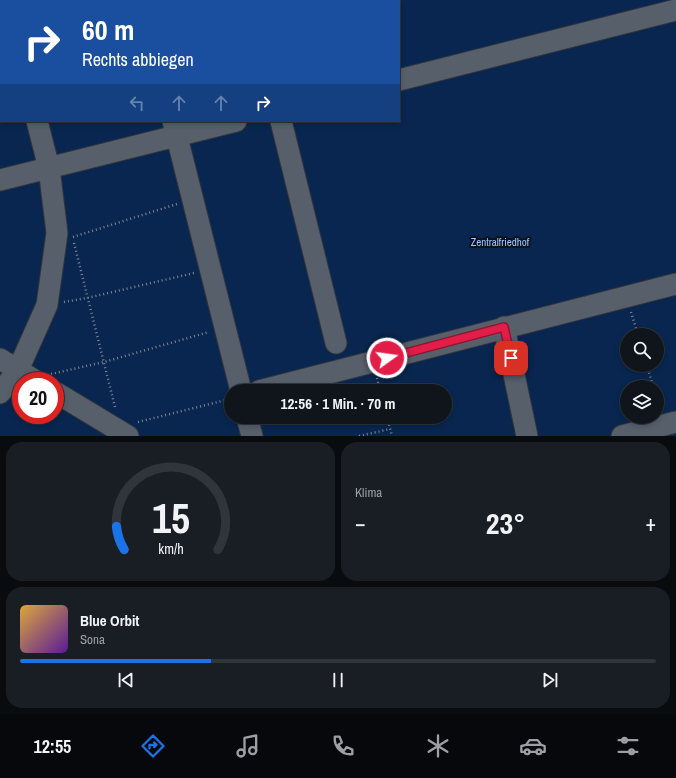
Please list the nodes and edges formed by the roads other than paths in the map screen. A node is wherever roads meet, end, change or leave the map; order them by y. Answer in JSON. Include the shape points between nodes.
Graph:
{"nodes":[{"id":1,"x":676,"y":10,"type":"edge"},
{"id":2,"x":400,"y":80,"type":"edge"},
{"id":3,"x":37,"y":122,"type":"edge"},
{"id":4,"x":228,"y":122,"type":"edge"},
{"id":5,"x":281,"y":122,"type":"edge"},
{"id":6,"x":174,"y":129,"type":"edge"},
{"id":7,"x":49,"y":168,"type":"junction"},
{"id":8,"x":0,"y":180,"type":"edge"},
{"id":9,"x":676,"y":284,"type":"edge"},
{"id":10,"x":504,"y":327,"type":"junction"},
{"id":11,"x":336,"y":343,"type":"dead end"},
{"id":12,"x":0,"y":359,"type":"edge"},
{"id":13,"x":22,"y":372,"type":"edge"},
{"id":14,"x":30,"y":372,"type":"edge"},
{"id":15,"x":239,"y":384,"type":"edge"},
{"id":16,"x":287,"y":384,"type":"edge"},
{"id":17,"x":12,"y":386,"type":"edge"},
{"id":18,"x":0,"y":393,"type":"edge"},
{"id":19,"x":64,"y":397,"type":"edge"},
{"id":20,"x":676,"y":422,"type":"edge"},
{"id":21,"x":249,"y":424,"type":"edge"},
{"id":22,"x":124,"y":434,"type":"edge"},
{"id":23,"x":252,"y":436,"type":"edge"},
{"id":24,"x":527,"y":436,"type":"edge"},
{"id":25,"x":622,"y":436,"type":"edge"}],
"edges":[{"from":1,"to":2,"type":"lane"},
{"from":3,"to":7,"type":"lane"},
{"from":4,"to":6,"type":"lane"},
{"from":5,"to":11,"type":"lane"},
{"from":6,"to":7,"type":"lane"},
{"from":6,"to":15,"type":"lane"},
{"from":7,"to":8,"type":"lane"},
{"from":7,"to":14,"type":"lane","via":[[57,233],[64,240]]},
{"from":9,"to":10,"type":"lane"},
{"from":10,"to":16,"type":"lane"},
{"from":10,"to":24,"type":"lane"},
{"from":12,"to":13,"type":"lane"},
{"from":17,"to":18,"type":"lane"},
{"from":19,"to":22,"type":"lane"},
{"from":20,"to":25,"type":"lane"},
{"from":21,"to":23,"type":"lane"}]}
